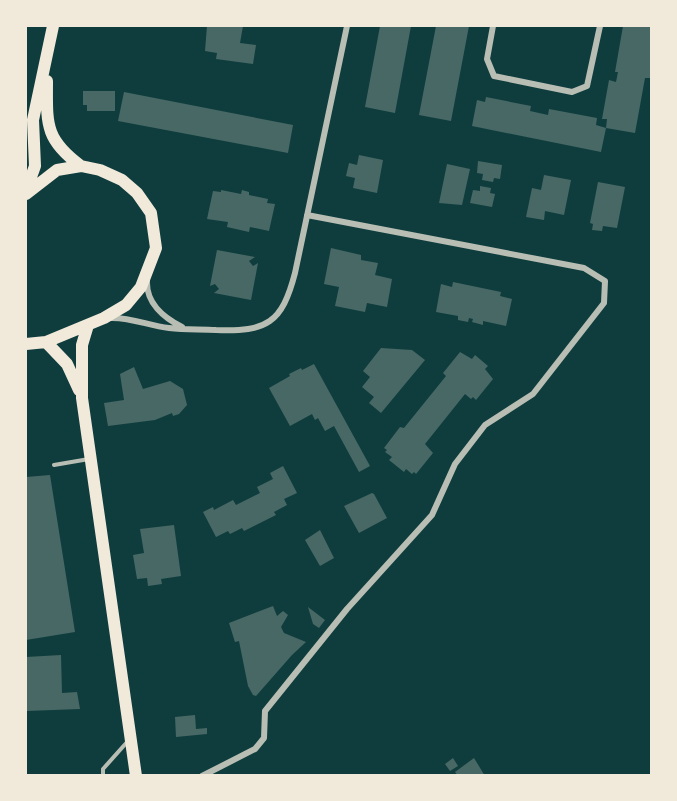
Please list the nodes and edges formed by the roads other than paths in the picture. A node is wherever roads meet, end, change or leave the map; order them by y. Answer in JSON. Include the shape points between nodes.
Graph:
{"nodes":[{"id":1,"x":53,"y":26,"type":"edge"},
{"id":2,"x":347,"y":26,"type":"edge"},
{"id":3,"x":493,"y":26,"type":"edge"},
{"id":4,"x":600,"y":26,"type":"edge"},
{"id":5,"x":46,"y":57,"type":"junction"},
{"id":6,"x":31,"y":102,"type":"edge"},
{"id":7,"x":81,"y":166,"type":"junction"},
{"id":8,"x":26,"y":194,"type":"edge"},
{"id":9,"x":307,"y":215,"type":"junction"},
{"id":10,"x":147,"y":270,"type":"junction"},
{"id":11,"x":104,"y":318,"type":"junction"},
{"id":12,"x":88,"y":325,"type":"junction"},
{"id":13,"x":186,"y":329,"type":"junction"},
{"id":14,"x":46,"y":342,"type":"junction"},
{"id":15,"x":26,"y":344,"type":"edge"},
{"id":16,"x":82,"y":398,"type":"junction"},
{"id":17,"x":90,"y":459,"type":"junction"},
{"id":18,"x":54,"y":465,"type":"dead end"},
{"id":19,"x":130,"y":738,"type":"junction"},
{"id":20,"x":103,"y":776,"type":"edge"},
{"id":21,"x":136,"y":776,"type":"edge"},
{"id":22,"x":202,"y":776,"type":"edge"}],
"edges":[{"from":1,"to":5,"type":"main road"},
{"from":2,"to":9,"type":"street"},
{"from":3,"to":4,"type":"street","via":[[486,59],[494,76],[572,92],[587,86]]},
{"from":5,"to":6,"type":"main road"},
{"from":5,"to":7,"type":"main road","via":[[51,136]]},
{"from":6,"to":8,"type":"main road","via":[[34,166]]},
{"from":7,"to":8,"type":"main road","via":[[57,170]]},
{"from":7,"to":10,"type":"main road","via":[[122,180],[137,192],[151,213],[156,248]]},
{"from":9,"to":13,"type":"street","via":[[289,296],[270,321],[241,331]]},
{"from":9,"to":22,"type":"street","via":[[584,268],[605,281],[604,303],[533,394],[485,425],[455,464],[432,515],[347,609],[265,711],[264,738],[255,749]]},
{"from":10,"to":11,"type":"main road","via":[[136,295]]},
{"from":10,"to":13,"type":"street","via":[[150,298],[163,315]]},
{"from":11,"to":12,"type":"main road"},
{"from":11,"to":13,"type":"street"},
{"from":12,"to":14,"type":"main road"},
{"from":12,"to":16,"type":"main road","via":[[82,345]]},
{"from":14,"to":15,"type":"main road"},
{"from":14,"to":16,"type":"main road","via":[[67,364]]},
{"from":16,"to":17,"type":"main road"},
{"from":17,"to":18,"type":"lane"},
{"from":17,"to":19,"type":"main road"},
{"from":19,"to":20,"type":"lane","via":[[103,769]]},
{"from":19,"to":21,"type":"main road"}]}
